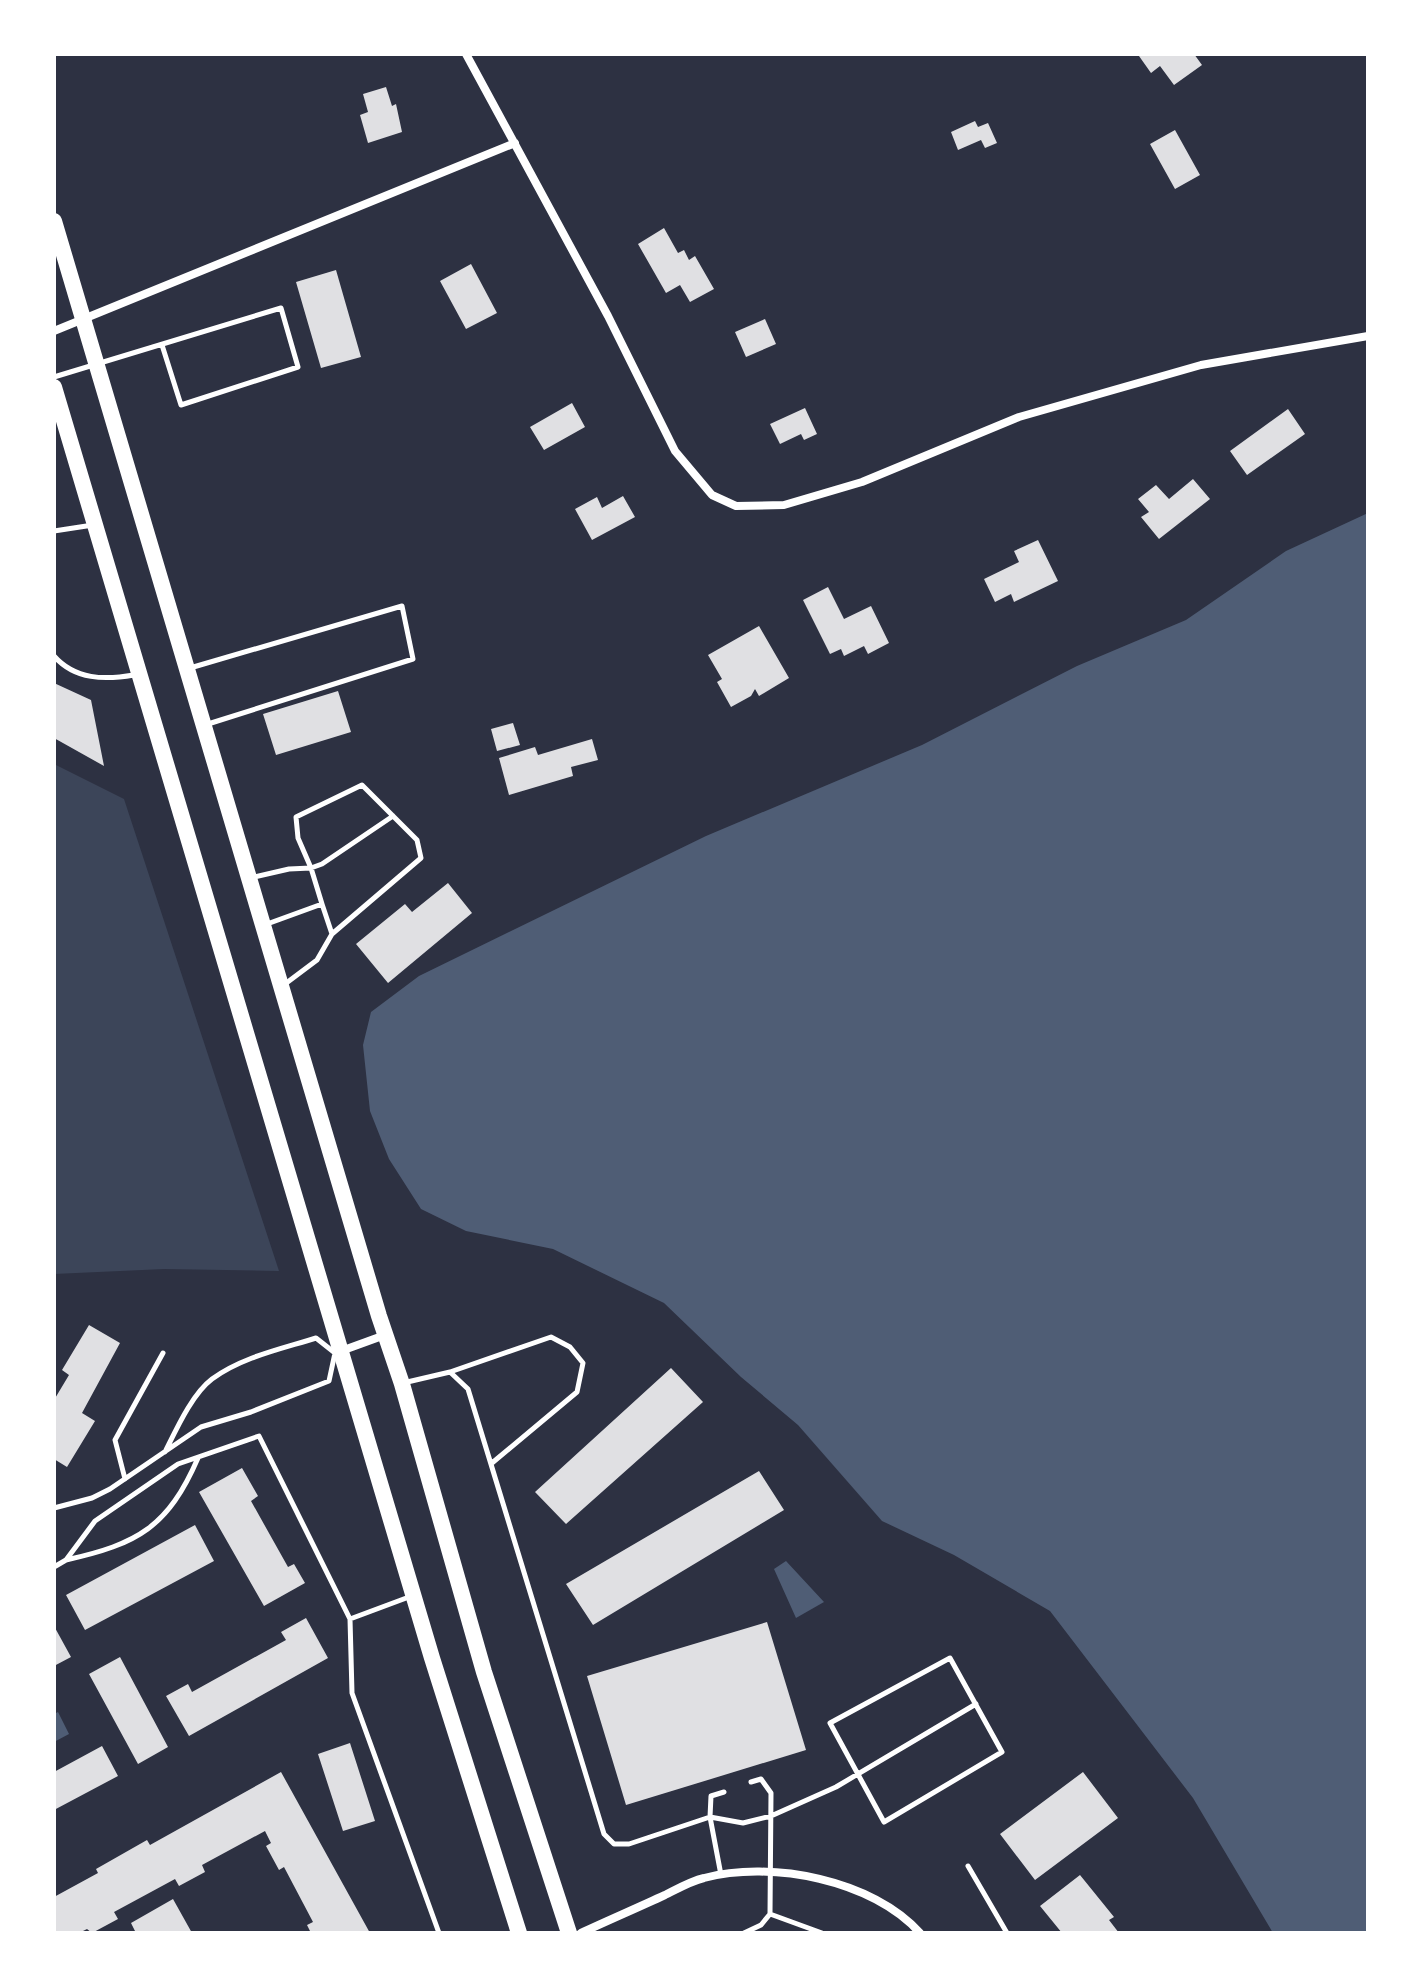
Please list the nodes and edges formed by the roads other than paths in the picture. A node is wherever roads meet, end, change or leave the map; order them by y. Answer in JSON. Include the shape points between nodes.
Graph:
{"nodes":[{"id":1,"x":466,"y":54,"type":"edge"},
{"id":2,"x":515,"y":143,"type":"junction"},
{"id":3,"x":54,"y":221,"type":"edge"},
{"id":4,"x":84,"y":320,"type":"junction"},
{"id":5,"x":54,"y":331,"type":"edge"},
{"id":6,"x":1368,"y":336,"type":"edge"},
{"id":7,"x":162,"y":345,"type":"junction"},
{"id":8,"x":97,"y":365,"type":"junction"},
{"id":9,"x":54,"y":377,"type":"edge"},
{"id":10,"x":54,"y":387,"type":"edge"},
{"id":11,"x":95,"y":525,"type":"junction"},
{"id":12,"x":54,"y":531,"type":"edge"},
{"id":13,"x":54,"y":656,"type":"edge"},
{"id":14,"x":187,"y":669,"type":"junction"},
{"id":15,"x":139,"y":674,"type":"junction"},
{"id":16,"x":204,"y":726,"type":"junction"},
{"id":17,"x":393,"y":816,"type":"junction"},
{"id":18,"x":311,"y":868,"type":"junction"},
{"id":19,"x":249,"y":878,"type":"junction"},
{"id":20,"x":322,"y":904,"type":"junction"},
{"id":21,"x":263,"y":925,"type":"junction"},
{"id":22,"x":332,"y":934,"type":"junction"},
{"id":23,"x":281,"y":987,"type":"junction"},
{"id":24,"x":385,"y":1335,"type":"junction"},
{"id":25,"x":338,"y":1352,"type":"junction"},
{"id":26,"x":163,"y":1353,"type":"dead end"},
{"id":27,"x":450,"y":1372,"type":"junction"},
{"id":28,"x":402,"y":1384,"type":"junction"},
{"id":29,"x":165,"y":1452,"type":"junction"},
{"id":30,"x":198,"y":1457,"type":"junction"},
{"id":31,"x":492,"y":1463,"type":"junction"},
{"id":32,"x":125,"y":1479,"type":"junction"},
{"id":33,"x":54,"y":1508,"type":"edge"},
{"id":34,"x":66,"y":1560,"type":"junction"},
{"id":35,"x":54,"y":1567,"type":"edge"},
{"id":36,"x":414,"y":1595,"type":"junction"},
{"id":37,"x":350,"y":1619,"type":"junction"},
{"id":38,"x":976,"y":1704,"type":"junction"},
{"id":39,"x":856,"y":1775,"type":"junction"},
{"id":40,"x":751,"y":1782,"type":"dead end"},
{"id":41,"x":724,"y":1792,"type":"dead end"},
{"id":42,"x":771,"y":1816,"type":"junction"},
{"id":43,"x":710,"y":1817,"type":"junction"},
{"id":44,"x":968,"y":1866,"type":"dead end"},
{"id":45,"x":772,"y":1873,"type":"junction"},
{"id":46,"x":721,"y":1875,"type":"junction"},
{"id":47,"x":770,"y":1914,"type":"junction"},
{"id":48,"x":439,"y":1933,"type":"edge"},
{"id":49,"x":519,"y":1933,"type":"edge"},
{"id":50,"x":569,"y":1933,"type":"edge"},
{"id":51,"x":581,"y":1933,"type":"edge"},
{"id":52,"x":744,"y":1933,"type":"edge"},
{"id":53,"x":822,"y":1933,"type":"edge"},
{"id":54,"x":920,"y":1933,"type":"edge"},
{"id":55,"x":1007,"y":1933,"type":"edge"}],
"edges":[{"from":1,"to":2,"type":"street"},
{"from":2,"to":4,"type":"street"},
{"from":2,"to":6,"type":"street","via":[[675,451],[712,495],[736,506],[784,505],[849,486],[1019,417],[1201,365]]},
{"from":3,"to":4,"type":"main road"},
{"from":4,"to":5,"type":"street"},
{"from":4,"to":8,"type":"main road"},
{"from":7,"to":7,"type":"lane","via":[[281,308],[298,367],[181,405]]},
{"from":7,"to":8,"type":"lane"},
{"from":8,"to":9,"type":"lane"},
{"from":8,"to":14,"type":"main road"},
{"from":10,"to":11,"type":"main road"},
{"from":11,"to":12,"type":"lane"},
{"from":11,"to":15,"type":"main road"},
{"from":13,"to":15,"type":"lane","via":[[75,673]]},
{"from":14,"to":16,"type":"main road"},
{"from":14,"to":16,"type":"lane","via":[[402,606],[413,659]]},
{"from":15,"to":25,"type":"main road"},
{"from":16,"to":19,"type":"main road"},
{"from":17,"to":18,"type":"lane"},
{"from":17,"to":18,"type":"lane","via":[[362,785],[296,817],[298,838]]},
{"from":17,"to":22,"type":"lane","via":[[417,840],[421,858]]},
{"from":18,"to":19,"type":"lane"},
{"from":18,"to":20,"type":"lane"},
{"from":19,"to":21,"type":"main road"},
{"from":20,"to":21,"type":"lane"},
{"from":20,"to":22,"type":"lane"},
{"from":21,"to":23,"type":"main road"},
{"from":22,"to":23,"type":"lane","via":[[317,960]]},
{"from":23,"to":24,"type":"main road"},
{"from":24,"to":25,"type":"street"},
{"from":24,"to":28,"type":"main road"},
{"from":25,"to":29,"type":"lane","via":[[329,1381],[201,1427]]},
{"from":25,"to":29,"type":"lane","via":[[316,1338],[253,1357],[211,1380]]},
{"from":25,"to":36,"type":"main road"},
{"from":26,"to":32,"type":"lane","via":[[115,1440]]},
{"from":27,"to":28,"type":"lane"},
{"from":27,"to":31,"type":"lane","via":[[468,1389]]},
{"from":27,"to":31,"type":"lane","via":[[551,1337],[570,1347],[583,1363],[577,1392]]},
{"from":28,"to":50,"type":"main road","via":[[484,1672]]},
{"from":29,"to":32,"type":"lane"},
{"from":30,"to":34,"type":"lane","via":[[178,1464],[95,1521]]},
{"from":30,"to":34,"type":"lane","via":[[175,1503],[150,1527],[111,1548]]},
{"from":30,"to":37,"type":"lane","via":[[259,1436]]},
{"from":31,"to":43,"type":"lane","via":[[604,1834],[614,1844],[629,1844]]},
{"from":32,"to":33,"type":"lane","via":[[92,1498]]},
{"from":34,"to":35,"type":"lane"},
{"from":36,"to":37,"type":"lane"},
{"from":36,"to":49,"type":"main road"},
{"from":37,"to":48,"type":"lane","via":[[352,1693]]},
{"from":38,"to":39,"type":"lane"},
{"from":38,"to":39,"type":"lane","via":[[1002,1752],[910,1807],[884,1822]]},
{"from":38,"to":39,"type":"lane","via":[[950,1658],[830,1723]]},
{"from":39,"to":42,"type":"lane"},
{"from":40,"to":42,"type":"lane","via":[[761,1779],[771,1793]]},
{"from":41,"to":43,"type":"lane","via":[[711,1796]]},
{"from":42,"to":43,"type":"lane","via":[[743,1823]]},
{"from":42,"to":45,"type":"lane"},
{"from":43,"to":46,"type":"lane"},
{"from":44,"to":55,"type":"lane"},
{"from":45,"to":46,"type":"street"},
{"from":45,"to":47,"type":"lane"},
{"from":45,"to":54,"type":"street","via":[[807,1876],[863,1892],[908,1919]]},
{"from":46,"to":51,"type":"street"},
{"from":47,"to":52,"type":"lane"},
{"from":47,"to":53,"type":"lane"}]}
